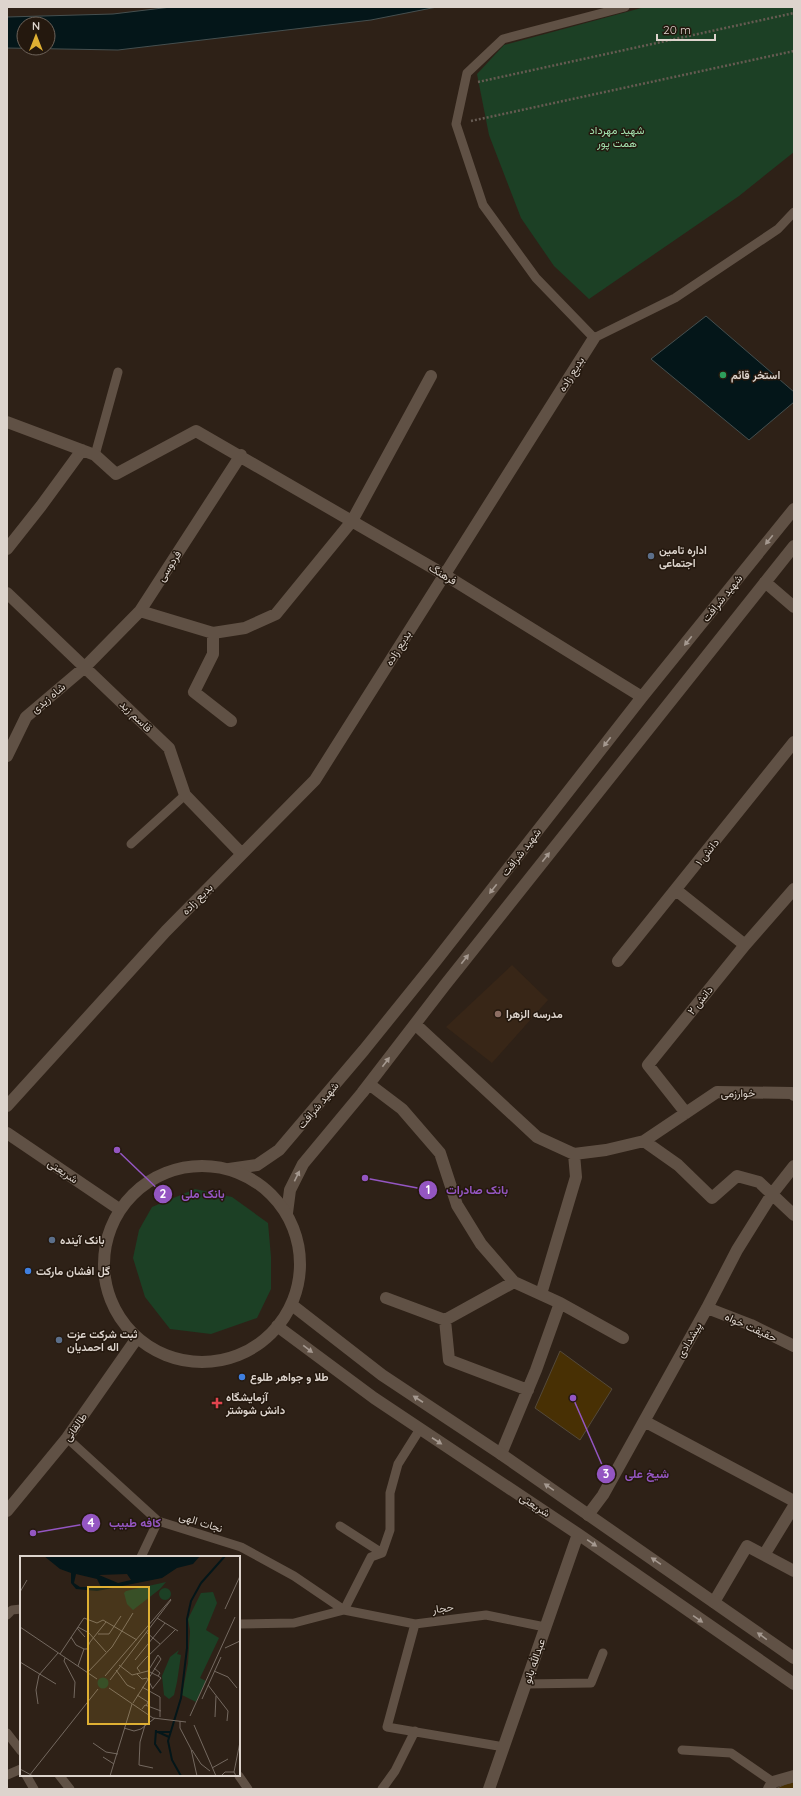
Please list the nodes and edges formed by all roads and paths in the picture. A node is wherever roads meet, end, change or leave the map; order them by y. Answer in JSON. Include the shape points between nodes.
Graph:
{"nodes":[{"id":1,"x":625,"y":7,"type":"edge"},
{"id":2,"x":794,"y":13,"type":"edge"},
{"id":3,"x":794,"y":50,"type":"edge"},
{"id":4,"x":464,"y":86,"type":"junction"},
{"id":5,"x":456,"y":124,"type":"junction"},
{"id":6,"x":794,"y":212,"type":"edge"},
{"id":7,"x":594,"y":338,"type":"junction"},
{"id":8,"x":118,"y":372,"type":"dead end"},
{"id":9,"x":431,"y":376,"type":"dead end"},
{"id":10,"x":7,"y":422,"type":"edge"},
{"id":11,"x":82,"y":450,"type":"junction"},
{"id":12,"x":95,"y":455,"type":"junction"},
{"id":13,"x":240,"y":455,"type":"junction"},
{"id":14,"x":794,"y":509,"type":"edge"},
{"id":15,"x":352,"y":521,"type":"junction"},
{"id":16,"x":794,"y":546,"type":"edge"},
{"id":17,"x":7,"y":549,"type":"edge"},
{"id":18,"x":445,"y":575,"type":"junction"},
{"id":19,"x":765,"y":582,"type":"junction"},
{"id":20,"x":7,"y":593,"type":"edge"},
{"id":21,"x":794,"y":607,"type":"edge"},
{"id":22,"x":140,"y":611,"type":"junction"},
{"id":23,"x":213,"y":633,"type":"junction"},
{"id":24,"x":85,"y":667,"type":"junction"},
{"id":25,"x":642,"y":697,"type":"junction"},
{"id":26,"x":231,"y":721,"type":"dead end"},
{"id":27,"x":794,"y":742,"type":"edge"},
{"id":28,"x":7,"y":756,"type":"edge"},
{"id":29,"x":186,"y":795,"type":"junction"},
{"id":30,"x":131,"y":844,"type":"dead end"},
{"id":31,"x":242,"y":854,"type":"junction"},
{"id":32,"x":794,"y":889,"type":"edge"},
{"id":33,"x":676,"y":890,"type":"junction"},
{"id":34,"x":745,"y":945,"type":"junction"},
{"id":35,"x":618,"y":961,"type":"dead end"},
{"id":36,"x":414,"y":1024,"type":"junction"},
{"id":37,"x":369,"y":1084,"type":"junction"},
{"id":38,"x":793,"y":1092,"type":"edge"},
{"id":39,"x":7,"y":1106,"type":"edge"},
{"id":40,"x":686,"y":1113,"type":"junction"},
{"id":41,"x":7,"y":1133,"type":"edge"},
{"id":42,"x":644,"y":1142,"type":"junction"},
{"id":43,"x":574,"y":1154,"type":"junction"},
{"id":44,"x":794,"y":1166,"type":"edge"},
{"id":45,"x":229,"y":1169,"type":"junction"},
{"id":46,"x":772,"y":1194,"type":"junction"},
{"id":47,"x":120,"y":1209,"type":"junction"},
{"id":48,"x":287,"y":1213,"type":"junction"},
{"id":49,"x":794,"y":1215,"type":"edge"},
{"id":50,"x":514,"y":1282,"type":"junction"},
{"id":51,"x":541,"y":1294,"type":"junction"},
{"id":52,"x":386,"y":1298,"type":"dead end"},
{"id":53,"x":560,"y":1303,"type":"junction"},
{"id":54,"x":292,"y":1305,"type":"junction"},
{"id":55,"x":707,"y":1308,"type":"junction"},
{"id":56,"x":445,"y":1320,"type":"junction"},
{"id":57,"x":277,"y":1326,"type":"junction"},
{"id":58,"x":138,"y":1338,"type":"junction"},
{"id":59,"x":623,"y":1338,"type":"dead end"},
{"id":60,"x":794,"y":1346,"type":"edge"},
{"id":61,"x":528,"y":1390,"type":"junction"},
{"id":62,"x":644,"y":1421,"type":"junction"},
{"id":63,"x":420,"y":1429,"type":"junction"},
{"id":64,"x":67,"y":1438,"type":"junction"},
{"id":65,"x":501,"y":1454,"type":"junction"},
{"id":66,"x":794,"y":1501,"type":"edge"},
{"id":67,"x":794,"y":1506,"type":"edge"},
{"id":68,"x":7,"y":1511,"type":"edge"},
{"id":69,"x":588,"y":1515,"type":"junction"},
{"id":70,"x":158,"y":1522,"type":"junction"},
{"id":71,"x":340,"y":1526,"type":"dead end"},
{"id":72,"x":578,"y":1534,"type":"junction"},
{"id":73,"x":382,"y":1553,"type":"junction"},
{"id":74,"x":764,"y":1555,"type":"junction"},
{"id":75,"x":141,"y":1556,"type":"edge"},
{"id":76,"x":794,"y":1571,"type":"edge"},
{"id":77,"x":714,"y":1602,"type":"junction"},
{"id":78,"x":20,"y":1609,"type":"edge"},
{"id":79,"x":344,"y":1610,"type":"junction"},
{"id":80,"x":7,"y":1614,"type":"edge"},
{"id":81,"x":240,"y":1624,"type":"edge"},
{"id":82,"x":415,"y":1624,"type":"junction"},
{"id":83,"x":545,"y":1627,"type":"junction"},
{"id":84,"x":603,"y":1653,"type":"dead end"},
{"id":85,"x":794,"y":1658,"type":"edge"},
{"id":86,"x":526,"y":1684,"type":"junction"},
{"id":87,"x":794,"y":1684,"type":"edge"},
{"id":88,"x":415,"y":1732,"type":"junction"},
{"id":89,"x":7,"y":1733,"type":"edge"},
{"id":90,"x":504,"y":1746,"type":"junction"},
{"id":91,"x":20,"y":1750,"type":"edge"},
{"id":92,"x":682,"y":1750,"type":"dead end"},
{"id":93,"x":20,"y":1769,"type":"edge"},
{"id":94,"x":7,"y":1775,"type":"edge"},
{"id":95,"x":27,"y":1776,"type":"edge"},
{"id":96,"x":60,"y":1776,"type":"edge"},
{"id":97,"x":239,"y":1776,"type":"dead end"},
{"id":98,"x":794,"y":1776,"type":"edge"},
{"id":99,"x":771,"y":1786,"type":"edge"},
{"id":100,"x":34,"y":1789,"type":"edge"},
{"id":101,"x":70,"y":1789,"type":"edge"},
{"id":102,"x":248,"y":1789,"type":"edge"},
{"id":103,"x":382,"y":1789,"type":"edge"},
{"id":104,"x":489,"y":1789,"type":"edge"}],
"edges":[{"from":1,"to":4,"type":"lane","via":[[503,39],[467,73]]},
{"from":2,"to":4,"type":"path"},
{"from":3,"to":5,"type":"path"},
{"from":4,"to":5,"type":"lane"},
{"from":5,"to":7,"type":"lane","via":[[483,205],[536,278]]},
{"from":6,"to":7,"type":"lane","via":[[778,229],[675,298]]},
{"from":7,"to":18,"type":"street","name":"بدیع زاده"},
{"from":8,"to":12,"type":"lane"},
{"from":9,"to":15,"type":"street"},
{"from":10,"to":11,"type":"street"},
{"from":11,"to":12,"type":"street"},
{"from":11,"to":17,"type":"street"},
{"from":12,"to":13,"type":"street","name":"فرهنگ","via":[[116,474],[196,431]]},
{"from":13,"to":15,"type":"street","name":"فرهنگ"},
{"from":13,"to":22,"type":"street","name":"فردوسی"},
{"from":14,"to":25,"type":"street","name":"شهید شرافت","one_way":true},
{"from":15,"to":18,"type":"street","name":"فرهنگ"},
{"from":15,"to":23,"type":"street","via":[[276,614],[245,628]]},
{"from":16,"to":19,"type":"street","name":"شهید شرافت"},
{"from":18,"to":25,"type":"street","name":"فرهنگ"},
{"from":18,"to":31,"type":"street","name":"بدیع زاده","via":[[315,780]]},
{"from":19,"to":21,"type":"street"},
{"from":36,"to":19,"type":"street","name":"شهید شرافت","one_way":true},
{"from":20,"to":24,"type":"street","name":"قاسم زید"},
{"from":22,"to":23,"type":"street"},
{"from":22,"to":24,"type":"street","name":"فردوسی"},
{"from":23,"to":26,"type":"street","via":[[213,654],[194,692]]},
{"from":24,"to":28,"type":"street","name":"شاه زیدی","via":[[26,717]]},
{"from":24,"to":29,"type":"street","name":"قاسم زید","via":[[169,748]]},
{"from":25,"to":45,"type":"street","name":"شهید شرافت","one_way":true,"via":[[436,962],[279,1150],[257,1164]]},
{"from":27,"to":33,"type":"street","name":"دانش ۱"},
{"from":29,"to":30,"type":"lane"},
{"from":29,"to":31,"type":"street","name":"قاسم زید"},
{"from":31,"to":39,"type":"street","name":"بدیع زاده","via":[[166,931]]},
{"from":32,"to":34,"type":"street","name":"دانش ۲"},
{"from":33,"to":34,"type":"street"},
{"from":33,"to":35,"type":"street","name":"دانش ۱"},
{"from":34,"to":40,"type":"street","name":"دانش ۲","via":[[648,1065]]},
{"from":37,"to":36,"type":"street","name":"شهید شرافت","one_way":true},
{"from":36,"to":43,"type":"street","via":[[538,1137]]},
{"from":48,"to":37,"type":"street","name":"شهید شرافت","one_way":true,"via":[[290,1190],[303,1164]]},
{"from":37,"to":50,"type":"street","via":[[402,1109],[440,1153],[457,1205],[481,1244]]},
{"from":38,"to":40,"type":"street","name":"خوارزمی","via":[[717,1092]]},
{"from":40,"to":42,"type":"street","name":"خوارزمی"},
{"from":41,"to":47,"type":"street","name":"شریعتی"},
{"from":42,"to":43,"type":"street"},
{"from":42,"to":46,"type":"street","via":[[678,1165],[712,1198],[737,1176],[759,1182]]},
{"from":43,"to":51,"type":"street","via":[[576,1177]]},
{"from":44,"to":46,"type":"street","name":"پیشدادی"},
{"from":45,"to":47,"type":"street","via":[[198,1166],[168,1172],[141,1187]]},
{"from":45,"to":48,"type":"street","via":[[262,1186]]},
{"from":46,"to":49,"type":"street"},
{"from":46,"to":55,"type":"street","name":"پیشدادی","via":[[737,1250]]},
{"from":47,"to":58,"type":"street","via":[[108,1235],[103,1263],[107,1291],[119,1317]]},
{"from":48,"to":54,"type":"street","via":[[299,1246],[299,1282]]},
{"from":50,"to":51,"type":"street"},
{"from":50,"to":56,"type":"street"},
{"from":51,"to":53,"type":"street"},
{"from":52,"to":56,"type":"street"},
{"from":53,"to":59,"type":"street"},
{"from":53,"to":61,"type":"street"},
{"from":54,"to":57,"type":"street"},
{"from":65,"to":54,"type":"street","name":"شریعتی","one_way":true,"via":[[382,1375]]},
{"from":55,"to":60,"type":"street","name":"حقیقت خواه","via":[[751,1325]]},
{"from":55,"to":62,"type":"street","name":"پیشدادی"},
{"from":56,"to":61,"type":"street","via":[[449,1360]]},
{"from":57,"to":58,"type":"street","via":[[263,1341],[233,1357],[200,1362],[166,1356]]},
{"from":57,"to":63,"type":"street","name":"شریعتی","one_way":true},
{"from":58,"to":64,"type":"street","name":"طالقانی"},
{"from":61,"to":65,"type":"street"},
{"from":62,"to":66,"type":"street"},
{"from":62,"to":69,"type":"street","name":"پیشدادی","via":[[604,1495]]},
{"from":63,"to":72,"type":"street","name":"شریعتی","one_way":true},
{"from":63,"to":73,"type":"lane","via":[[398,1464],[390,1493],[390,1530]]},
{"from":64,"to":68,"type":"street","name":"طالقانی"},
{"from":64,"to":70,"type":"lane","name":"نجات الهی"},
{"from":69,"to":65,"type":"street","name":"شریعتی","one_way":true},
{"from":67,"to":74,"type":"street"},
{"from":77,"to":69,"type":"street","name":"شریعتی","one_way":true},
{"from":70,"to":75,"type":"lane"},
{"from":70,"to":79,"type":"lane","name":"نجات الهی","via":[[241,1547],[294,1576]]},
{"from":71,"to":73,"type":"lane"},
{"from":72,"to":83,"type":"street","name":"عبدالله بانو"},
{"from":72,"to":87,"type":"street","name":"شریعتی","one_way":true},
{"from":73,"to":79,"type":"lane","via":[[371,1557]]},
{"from":74,"to":76,"type":"street"},
{"from":74,"to":77,"type":"street","via":[[747,1546]]},
{"from":85,"to":77,"type":"street","name":"شریعتی","one_way":true},
{"from":78,"to":80,"type":"lane"},
{"from":79,"to":81,"type":"lane","via":[[294,1623]]},
{"from":79,"to":82,"type":"lane","name":"حجار"},
{"from":82,"to":83,"type":"lane","name":"حجار","via":[[486,1615]]},
{"from":82,"to":88,"type":"lane","via":[[387,1727]]},
{"from":83,"to":86,"type":"street","name":"عبدالله بانو"},
{"from":84,"to":86,"type":"lane","via":[[592,1683]]},
{"from":86,"to":90,"type":"street","name":"عبدالله بانو"},
{"from":88,"to":90,"type":"lane"},
{"from":88,"to":103,"type":"lane","via":[[395,1771]]},
{"from":89,"to":91,"type":"lane"},
{"from":90,"to":104,"type":"street","name":"عبدالله بانو"},
{"from":92,"to":99,"type":"lane","via":[[731,1753]]},
{"from":93,"to":94,"type":"lane"},
{"from":95,"to":100,"type":"lane"},
{"from":96,"to":101,"type":"lane"},
{"from":97,"to":102,"type":"lane"},
{"from":98,"to":99,"type":"street"}]}
